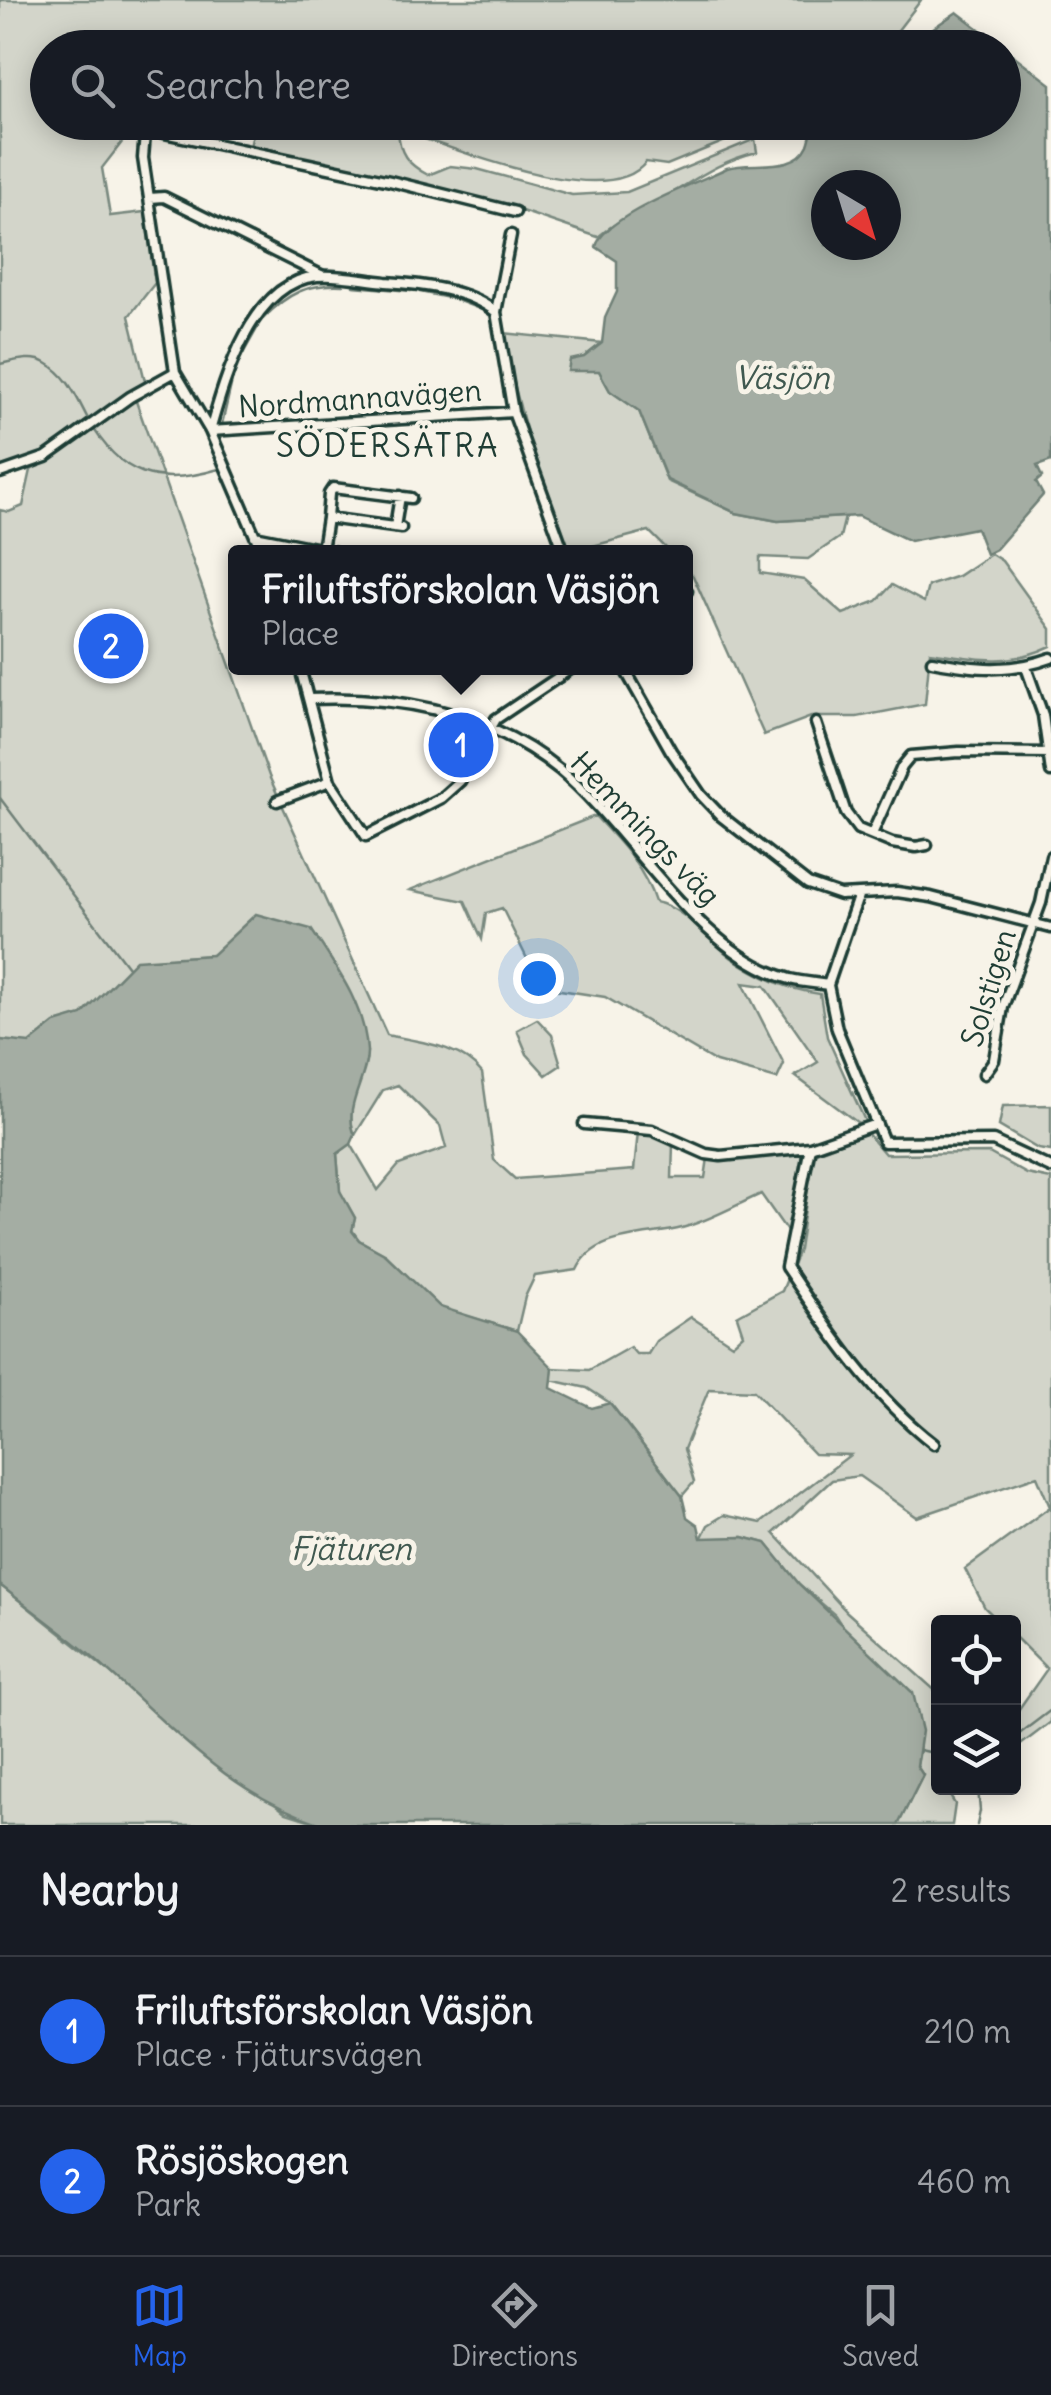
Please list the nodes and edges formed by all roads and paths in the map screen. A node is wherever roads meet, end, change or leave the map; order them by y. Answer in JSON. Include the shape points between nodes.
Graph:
{"nodes":[{"id":1,"x":144,"y":140,"type":"edge"},
{"id":2,"x":195,"y":140,"type":"edge"},
{"id":3,"x":150,"y":198,"type":"junction"},
{"id":4,"x":515,"y":212,"type":"dead end"},
{"id":5,"x":511,"y":235,"type":"dead end"},
{"id":6,"x":321,"y":275,"type":"junction"},
{"id":7,"x":496,"y":312,"type":"junction"},
{"id":8,"x":175,"y":372,"type":"junction"},
{"id":9,"x":513,"y":412,"type":"junction"},
{"id":10,"x":210,"y":431,"type":"junction"},
{"id":11,"x":0,"y":474,"type":"edge"},
{"id":12,"x":400,"y":496,"type":"junction"},
{"id":13,"x":411,"y":498,"type":"dead end"},
{"id":14,"x":327,"y":518,"type":"junction"},
{"id":15,"x":255,"y":536,"type":"junction"},
{"id":16,"x":259,"y":545,"type":"edge"},
{"id":17,"x":298,"y":545,"type":"edge"},
{"id":18,"x":323,"y":545,"type":"edge"},
{"id":19,"x":561,"y":545,"type":"edge"},
{"id":20,"x":1051,"y":658,"type":"edge"},
{"id":21,"x":932,"y":661,"type":"dead end"},
{"id":22,"x":1026,"y":667,"type":"junction"},
{"id":23,"x":302,"y":675,"type":"edge"},
{"id":24,"x":561,"y":675,"type":"edge"},
{"id":25,"x":628,"y":675,"type":"edge"},
{"id":26,"x":308,"y":699,"type":"junction"},
{"id":27,"x":816,"y":723,"type":"dead end"},
{"id":28,"x":491,"y":727,"type":"junction"},
{"id":29,"x":1049,"y":752,"type":"edge"},
{"id":30,"x":1051,"y":772,"type":"edge"},
{"id":31,"x":330,"y":781,"type":"junction"},
{"id":32,"x":277,"y":801,"type":"dead end"},
{"id":33,"x":872,"y":834,"type":"junction"},
{"id":34,"x":927,"y":844,"type":"dead end"},
{"id":35,"x":1051,"y":856,"type":"edge"},
{"id":36,"x":859,"y":894,"type":"junction"},
{"id":37,"x":1032,"y":924,"type":"junction"},
{"id":38,"x":1051,"y":928,"type":"edge"},
{"id":39,"x":828,"y":985,"type":"junction"},
{"id":40,"x":984,"y":1074,"type":"dead end"},
{"id":41,"x":584,"y":1124,"type":"dead end"},
{"id":42,"x":876,"y":1124,"type":"junction"},
{"id":43,"x":810,"y":1148,"type":"junction"},
{"id":44,"x":1051,"y":1168,"type":"edge"},
{"id":45,"x":934,"y":1444,"type":"dead end"}],
"edges":[{"from":1,"to":3,"type":"street"},
{"from":2,"to":4,"type":"street"},
{"from":3,"to":6,"type":"street","via":[[164,196]]},
{"from":3,"to":8,"type":"street"},
{"from":5,"to":7,"type":"street"},
{"from":6,"to":7,"type":"street","via":[[414,284]]},
{"from":6,"to":10,"type":"street","via":[[297,282],[262,309],[226,375]]},
{"from":7,"to":9,"type":"street"},
{"from":8,"to":10,"type":"street"},
{"from":8,"to":11,"type":"street","via":[[46,456]]},
{"from":9,"to":10,"type":"street","name":"Nordmannavägen"},
{"from":9,"to":19,"type":"street"},
{"from":10,"to":15,"type":"street"},
{"from":12,"to":13,"type":"street"},
{"from":12,"to":14,"type":"street","via":[[333,488]]},
{"from":12,"to":14,"type":"street","via":[[398,528]]},
{"from":14,"to":18,"type":"street"},
{"from":15,"to":16,"type":"street"},
{"from":15,"to":17,"type":"street"},
{"from":20,"to":22,"type":"street"},
{"from":21,"to":22,"type":"street","via":[[980,670]]},
{"from":22,"to":29,"type":"street"},
{"from":23,"to":26,"type":"street"},
{"from":24,"to":28,"type":"street"},
{"from":25,"to":36,"type":"street","via":[[690,782],[721,816],[808,884]]},
{"from":26,"to":28,"type":"street","name":"Hemmings väg","via":[[410,702]]},
{"from":26,"to":31,"type":"street"},
{"from":27,"to":33,"type":"street","via":[[846,812],[858,829]]},
{"from":28,"to":31,"type":"street","via":[[460,781],[442,798],[366,836]]},
{"from":28,"to":39,"type":"street","name":"Hemmings väg","via":[[560,770],[738,953],[787,978]]},
{"from":29,"to":30,"type":"street"},
{"from":29,"to":33,"type":"street","via":[[911,756]]},
{"from":31,"to":32,"type":"street"},
{"from":33,"to":34,"type":"street","via":[[892,843]]},
{"from":35,"to":37,"type":"street","name":"Solstigen"},
{"from":36,"to":37,"type":"street","via":[[931,897]]},
{"from":36,"to":39,"type":"street"},
{"from":37,"to":38,"type":"street"},
{"from":37,"to":40,"type":"street","name":"Solstigen","via":[[1002,1007],[994,1060]]},
{"from":39,"to":42,"type":"street","via":[[836,1028]]},
{"from":41,"to":43,"type":"street","via":[[652,1130],[722,1156]]},
{"from":42,"to":43,"type":"street"},
{"from":42,"to":44,"type":"street","via":[[884,1142],[993,1140]]},
{"from":43,"to":45,"type":"street","via":[[786,1267],[852,1360]]}]}
